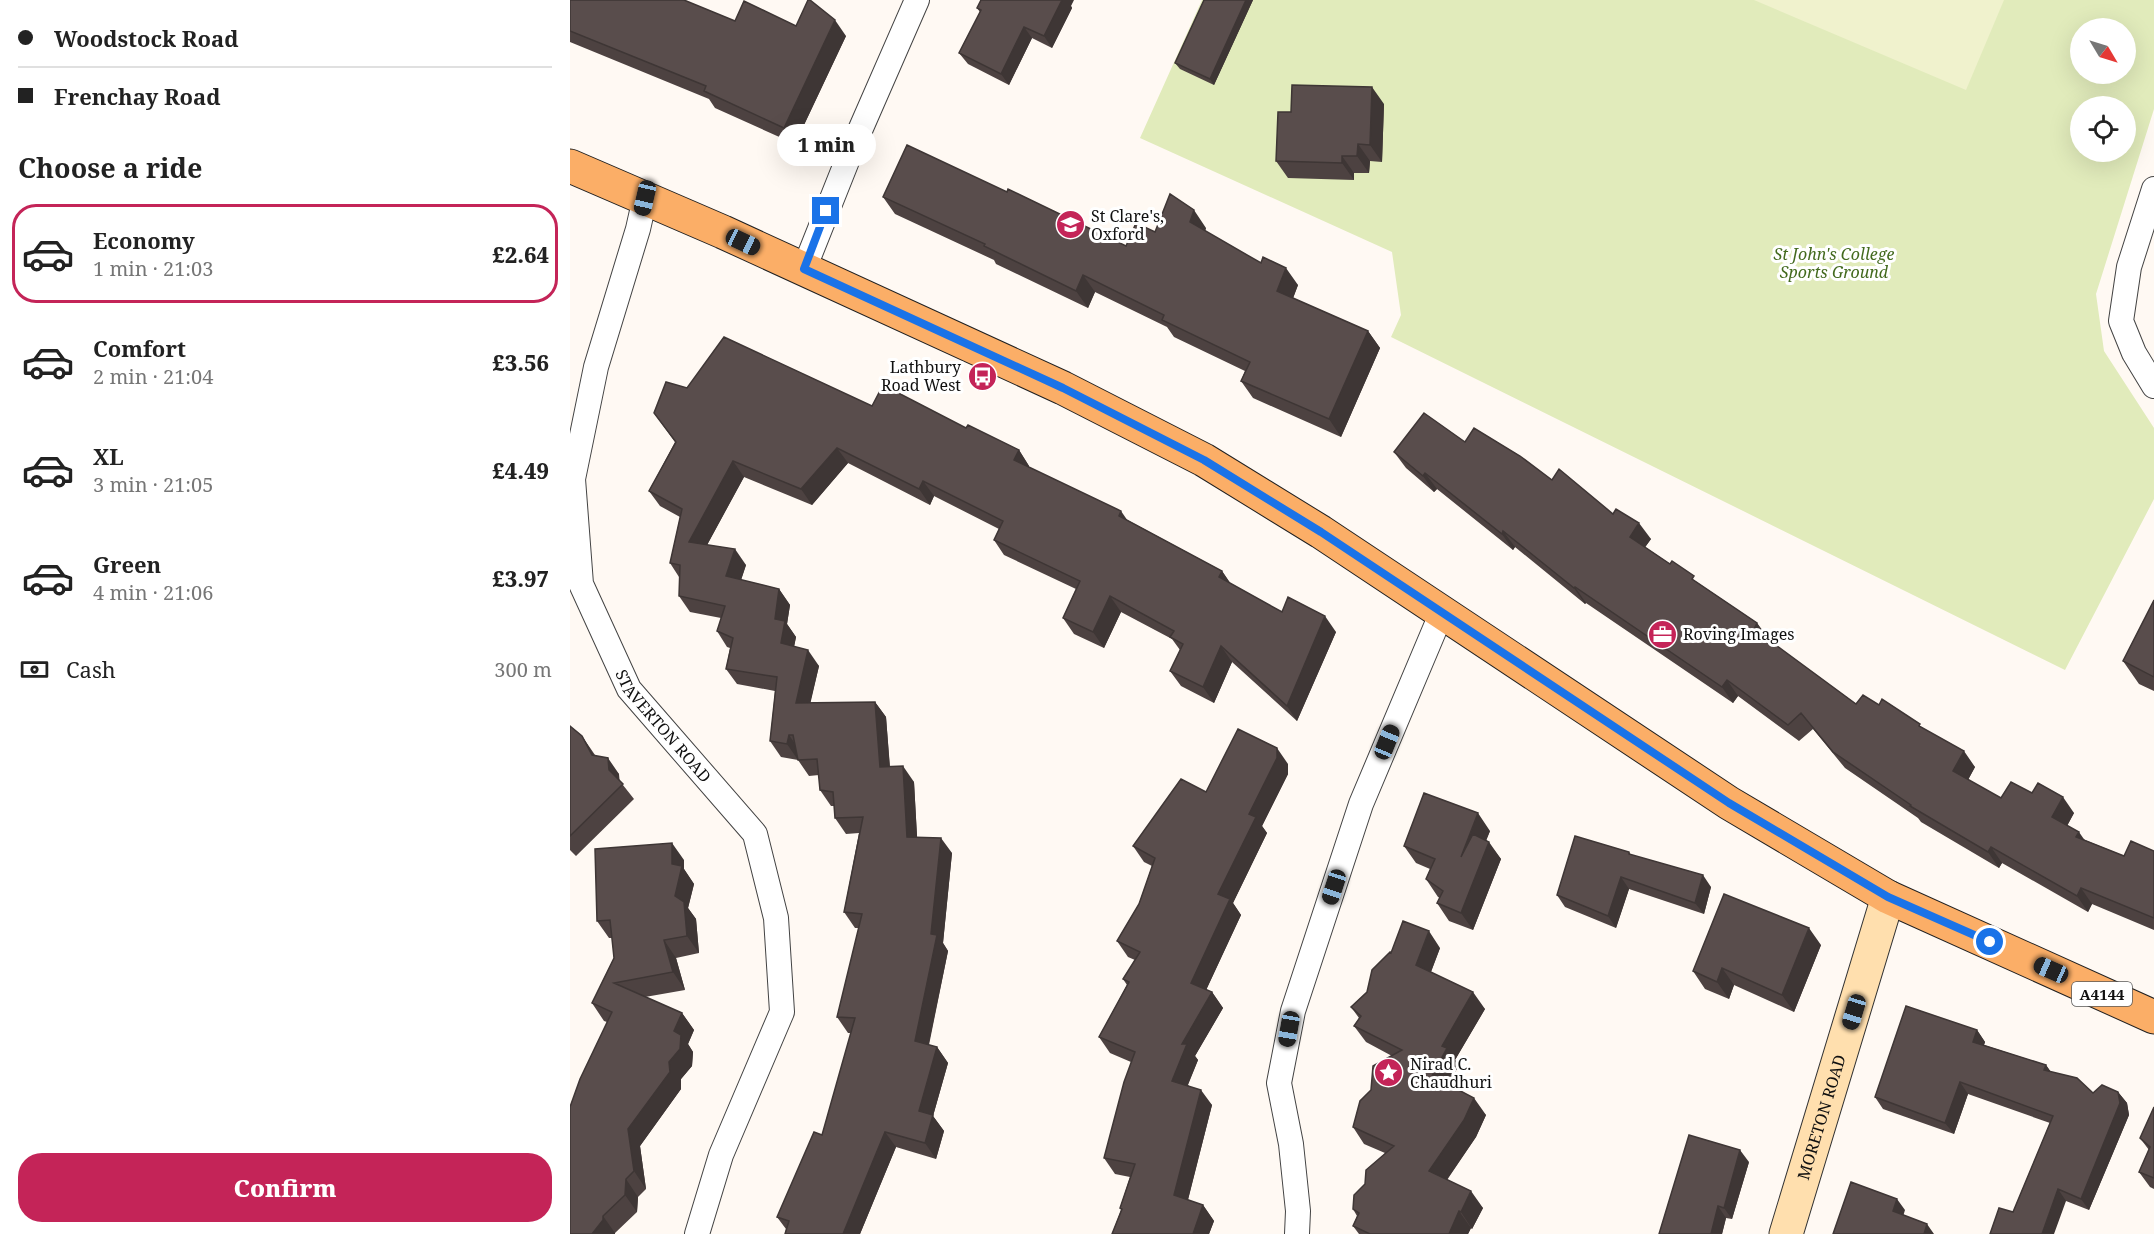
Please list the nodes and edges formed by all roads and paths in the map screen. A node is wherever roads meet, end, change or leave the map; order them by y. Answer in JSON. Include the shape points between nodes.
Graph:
{"nodes":[{"id":1,"x":917,"y":0,"type":"edge"},
{"id":2,"x":570,"y":166,"type":"edge"},
{"id":3,"x":2154,"y":189,"type":"edge"},
{"id":4,"x":645,"y":198,"type":"junction"},
{"id":5,"x":804,"y":269,"type":"junction"},
{"id":6,"x":2154,"y":386,"type":"edge"},
{"id":7,"x":1442,"y":612,"type":"junction"},
{"id":8,"x":1888,"y":897,"type":"junction"},
{"id":9,"x":2154,"y":1017,"type":"edge"},
{"id":10,"x":697,"y":1234,"type":"edge"},
{"id":11,"x":1297,"y":1234,"type":"edge"},
{"id":12,"x":1786,"y":1234,"type":"edge"}],
"edges":[{"from":1,"to":5,"type":"street"},
{"from":2,"to":4,"type":"main road","number":"A4144"},
{"from":3,"to":6,"type":"street","via":[[2129,267],[2121,321]]},
{"from":4,"to":5,"type":"main road","number":"A4144"},
{"from":4,"to":10,"type":"street","name":"STAVERTON ROAD","via":[[596,368],[573,479],[581,584],[629,689],[755,834],[776,918],[782,1012],[721,1155]]},
{"from":5,"to":7,"type":"main road","number":"A4144","via":[[1063,388],[1204,460]]},
{"from":7,"to":8,"type":"main road","number":"A4144","via":[[1729,803]]},
{"from":7,"to":11,"type":"street","via":[[1361,804],[1293,1011],[1280,1083],[1291,1144]]},
{"from":8,"to":9,"type":"main road","number":"A4144"},
{"from":8,"to":12,"type":"main road","name":"MORETON ROAD"}]}
